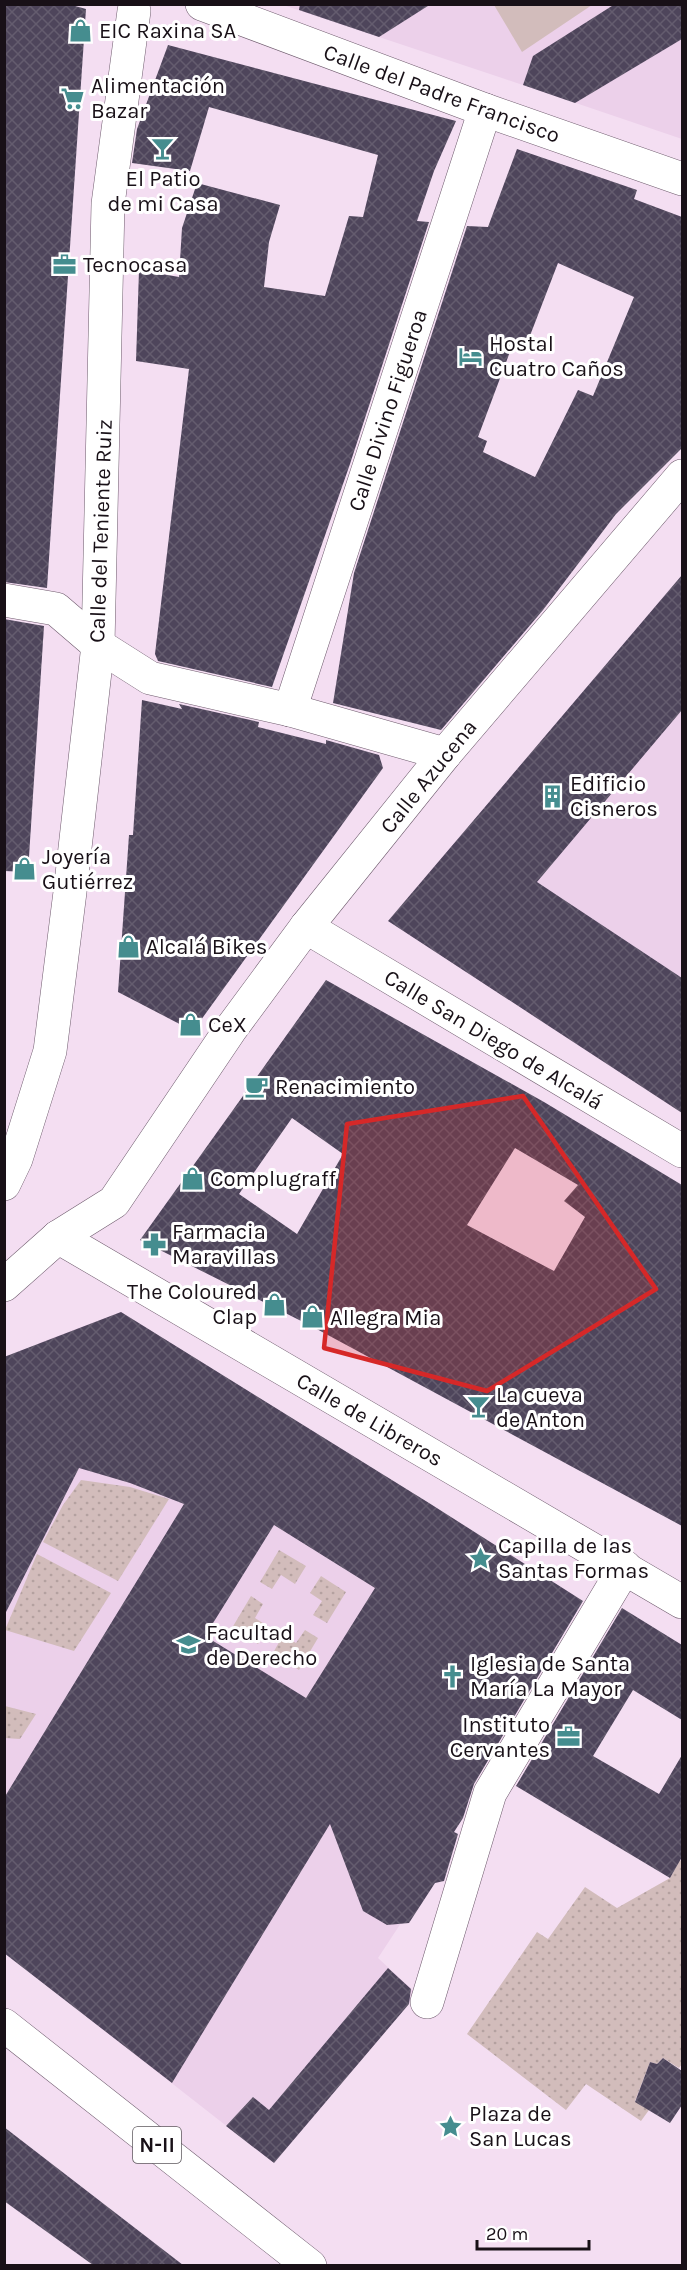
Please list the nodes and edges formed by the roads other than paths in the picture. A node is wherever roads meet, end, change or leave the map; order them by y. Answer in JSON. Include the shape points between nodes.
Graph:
{"nodes":[{"id":1,"x":205,"y":5,"type":"edge"},
{"id":2,"x":137,"y":7,"type":"edge"},
{"id":3,"x":485,"y":110,"type":"junction"},
{"id":4,"x":682,"y":179,"type":"edge"},
{"id":5,"x":682,"y":476,"type":"edge"},
{"id":6,"x":4,"y":600,"type":"edge"},
{"id":7,"x":98,"y":645,"type":"junction"},
{"id":8,"x":290,"y":710,"type":"junction"},
{"id":9,"x":445,"y":754,"type":"junction"},
{"id":10,"x":306,"y":927,"type":"junction"},
{"id":11,"x":682,"y":1151,"type":"edge"},
{"id":12,"x":4,"y":1184,"type":"edge"},
{"id":13,"x":57,"y":1237,"type":"junction"},
{"id":14,"x":4,"y":1286,"type":"edge"},
{"id":15,"x":625,"y":1568,"type":"junction"},
{"id":16,"x":682,"y":1602,"type":"edge"},
{"id":17,"x":427,"y":2002,"type":"dead end"},
{"id":18,"x":4,"y":2025,"type":"edge"},
{"id":19,"x":310,"y":2265,"type":"edge"}],
"edges":[{"from":1,"to":3,"type":"street","name":"Calle del Padre Francisco"},
{"from":2,"to":7,"type":"street","name":"Calle del Teniente Ruiz","via":[[108,204]]},
{"from":3,"to":4,"type":"street","name":"Calle del Padre Francisco"},
{"from":3,"to":8,"type":"street","name":"Calle Divino Figueroa"},
{"from":5,"to":9,"type":"street","name":"Calle Azucena"},
{"from":6,"to":7,"type":"street","via":[[56,609]]},
{"from":7,"to":8,"type":"street","via":[[150,678]]},
{"from":7,"to":12,"type":"street","name":"Calle del Teniente Ruiz","via":[[50,1051],[16,1159]]},
{"from":8,"to":9,"type":"street"},
{"from":9,"to":10,"type":"street","name":"Calle Azucena"},
{"from":10,"to":11,"type":"street","name":"Calle San Diego de Alcalá"},
{"from":10,"to":13,"type":"street","name":"Calle Azucena","via":[[230,1030],[114,1202]]},
{"from":13,"to":14,"type":"street","name":"Calle Azucena"},
{"from":13,"to":15,"type":"street","name":"Calle de Libreros"},
{"from":15,"to":16,"type":"street","name":"Calle de Libreros"},
{"from":15,"to":17,"type":"street","via":[[490,1793]]},
{"from":18,"to":19,"type":"street","number":"N-II"}]}
